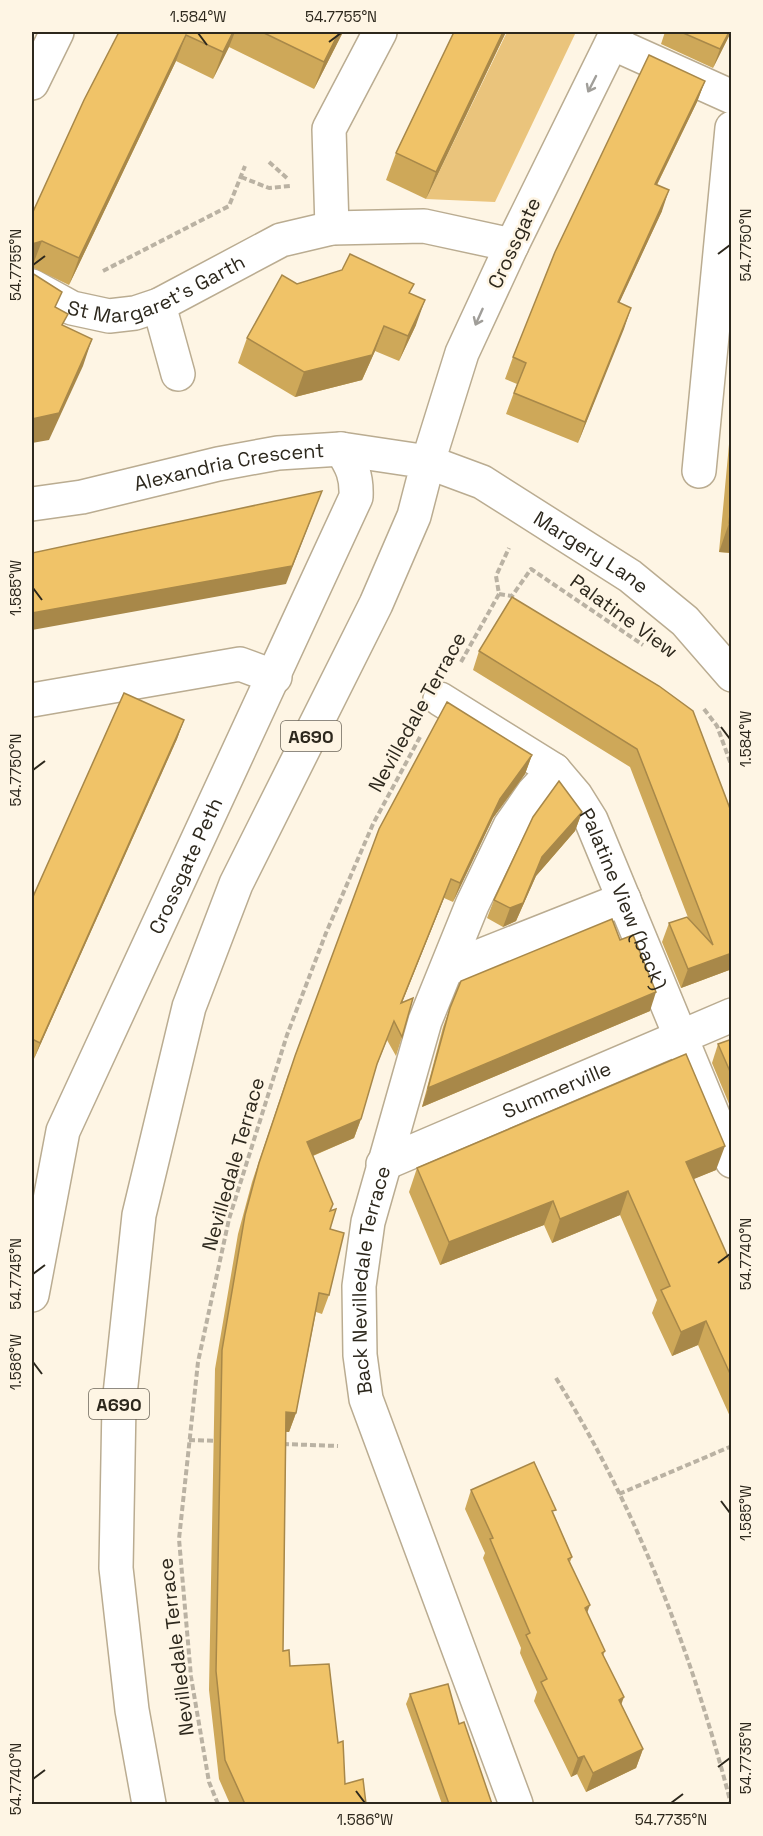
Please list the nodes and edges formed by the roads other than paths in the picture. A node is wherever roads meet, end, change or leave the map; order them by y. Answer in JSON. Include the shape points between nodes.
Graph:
{"nodes":[{"id":1,"x":57,"y":32,"type":"edge"},
{"id":2,"x":380,"y":32,"type":"edge"},
{"id":3,"x":615,"y":37,"type":"edge"},
{"id":4,"x":32,"y":83,"type":"edge"},
{"id":5,"x":732,"y":97,"type":"edge"},
{"id":6,"x":732,"y":128,"type":"edge"},
{"id":7,"x":332,"y":228,"type":"junction"},
{"id":8,"x":512,"y":245,"type":"junction"},
{"id":9,"x":32,"y":286,"type":"edge"},
{"id":10,"x":159,"y":305,"type":"junction"},
{"id":11,"x":178,"y":374,"type":"dead end"},
{"id":12,"x":341,"y":449,"type":"junction"},
{"id":13,"x":428,"y":462,"type":"junction"},
{"id":14,"x":699,"y":471,"type":"dead end"},
{"id":15,"x":32,"y":504,"type":"edge"},
{"id":16,"x":732,"y":675,"type":"edge"},
{"id":17,"x":275,"y":677,"type":"junction"},
{"id":18,"x":440,"y":699,"type":"road end"},
{"id":19,"x":32,"y":700,"type":"edge"},
{"id":20,"x":554,"y":770,"type":"junction"},
{"id":21,"x":624,"y":899,"type":"junction"},
{"id":22,"x":447,"y":969,"type":"junction"},
{"id":23,"x":732,"y":1015,"type":"edge"},
{"id":24,"x":681,"y":1036,"type":"junction"},
{"id":25,"x":732,"y":1161,"type":"edge"},
{"id":26,"x":383,"y":1164,"type":"junction"},
{"id":27,"x":32,"y":1295,"type":"edge"},
{"id":28,"x":149,"y":1804,"type":"edge"},
{"id":29,"x":516,"y":1804,"type":"edge"}],
"edges":[{"from":1,"to":4,"type":"main road"},
{"from":2,"to":7,"type":"main road","via":[[329,129]]},
{"from":3,"to":5,"type":"main road"},
{"from":3,"to":8,"type":"main road","name":"Crossgate","one_way":true},
{"from":6,"to":14,"type":"main road"},
{"from":7,"to":8,"type":"main road","name":"St Margaret's Garth","via":[[424,226]]},
{"from":7,"to":10,"type":"main road","name":"St Margaret's Garth","via":[[281,240]]},
{"from":8,"to":13,"type":"main road","name":"Crossgate","one_way":true,"via":[[462,353]]},
{"from":9,"to":10,"type":"main road","name":"St Margaret's Garth","via":[[72,308],[109,316]]},
{"from":10,"to":11,"type":"main road"},
{"from":12,"to":13,"type":"main road","name":"Alexandria Crescent"},
{"from":12,"to":15,"type":"main road","name":"Alexandria Crescent","via":[[278,453],[82,497]]},
{"from":12,"to":17,"type":"main road","name":"Crossgate Peth","via":[[354,468],[356,497]]},
{"from":13,"to":16,"type":"main road","name":"Margery Lane","via":[[482,482],[630,576],[685,621]]},
{"from":13,"to":28,"type":"main road","number":"A690","via":[[414,516],[376,604],[232,895],[189,1007],[139,1215],[118,1404],[116,1568],[132,1710]]},
{"from":17,"to":19,"type":"main road","via":[[240,664]]},
{"from":17,"to":27,"type":"main road","name":"Crossgate Peth","via":[[63,1131]]},
{"from":18,"to":20,"type":"main road","name":"Palatine View (back)"},
{"from":20,"to":21,"type":"main road","name":"Palatine View (back)","via":[[591,820]]},
{"from":20,"to":22,"type":"main road","name":"Back Nevilledale Terrace","via":[[510,826]]},
{"from":21,"to":22,"type":"main road"},
{"from":21,"to":24,"type":"main road","name":"Palatine View (back)"},
{"from":22,"to":26,"type":"main road","name":"Back Nevilledale Terrace","via":[[425,1022]]},
{"from":23,"to":24,"type":"main road","name":"Summerville"},
{"from":24,"to":25,"type":"main road","name":"Palatine View (back)"},
{"from":24,"to":26,"type":"main road","name":"Summerville"},
{"from":26,"to":29,"type":"main road","name":"Back Nevilledale Terrace","via":[[368,1222],[359,1286],[360,1355],[366,1399]]}]}
